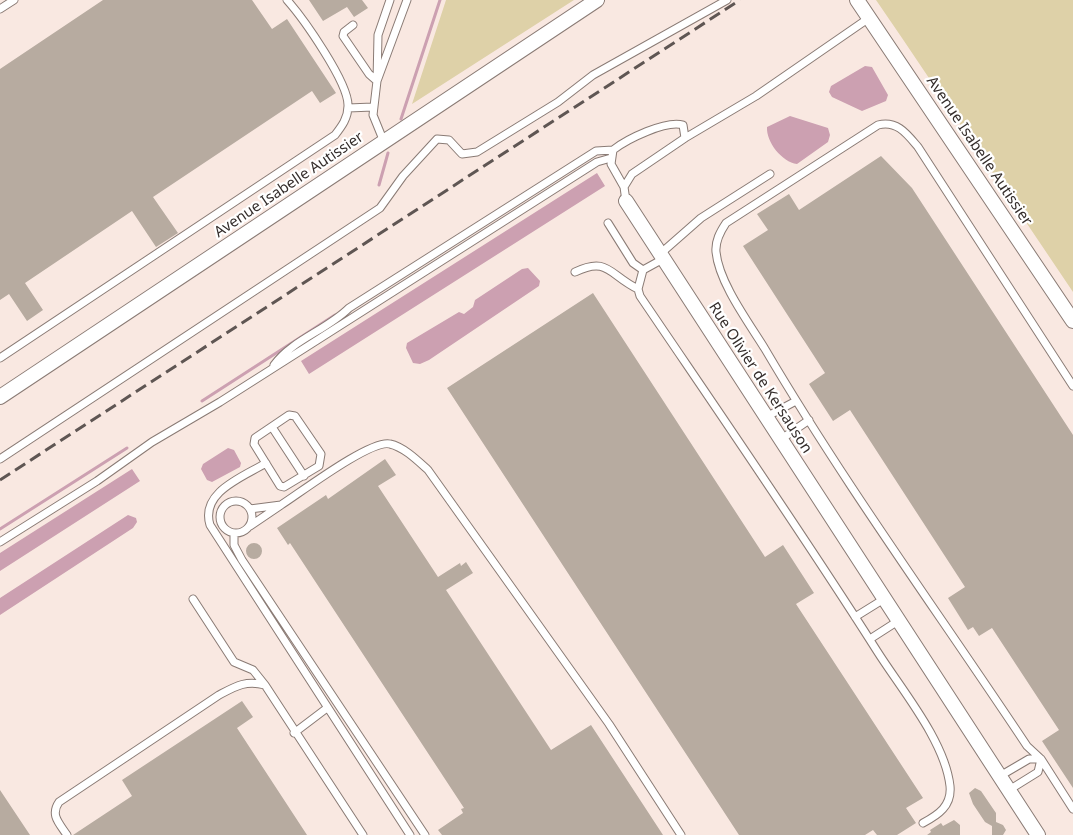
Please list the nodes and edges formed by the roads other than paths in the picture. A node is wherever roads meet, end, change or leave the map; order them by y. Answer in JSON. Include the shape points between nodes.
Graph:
{"nodes":[{"id":1,"x":14,"y":0,"type":"edge"},
{"id":2,"x":287,"y":0,"type":"edge"},
{"id":3,"x":390,"y":0,"type":"edge"},
{"id":4,"x":407,"y":0,"type":"edge"},
{"id":5,"x":597,"y":0,"type":"edge"},
{"id":6,"x":727,"y":0,"type":"edge"},
{"id":7,"x":857,"y":0,"type":"edge"},
{"id":8,"x":0,"y":9,"type":"edge"},
{"id":9,"x":869,"y":18,"type":"junction"},
{"id":10,"x":353,"y":25,"type":"dead end"},
{"id":11,"x":377,"y":81,"type":"junction"},
{"id":12,"x":373,"y":107,"type":"junction"},
{"id":13,"x":348,"y":108,"type":"junction"},
{"id":14,"x":685,"y":138,"type":"junction"},
{"id":15,"x":384,"y":142,"type":"junction"},
{"id":16,"x":613,"y":150,"type":"junction"},
{"id":17,"x":611,"y":158,"type":"junction"},
{"id":18,"x":770,"y":174,"type":"dead end"},
{"id":19,"x":625,"y":194,"type":"junction"},
{"id":20,"x":608,"y":223,"type":"dead end"},
{"id":21,"x":661,"y":256,"type":"junction"},
{"id":22,"x":643,"y":270,"type":"junction"},
{"id":23,"x":574,"y":272,"type":"dead end"},
{"id":24,"x":638,"y":288,"type":"junction"},
{"id":25,"x":1073,"y":321,"type":"edge"},
{"id":26,"x":0,"y":358,"type":"edge"},
{"id":27,"x":270,"y":370,"type":"junction"},
{"id":28,"x":1073,"y":386,"type":"edge"},
{"id":29,"x":0,"y":397,"type":"edge"},
{"id":30,"x":796,"y":401,"type":"junction"},
{"id":31,"x":765,"y":417,"type":"junction"},
{"id":32,"x":809,"y":420,"type":"junction"},
{"id":33,"x":272,"y":427,"type":"junction"},
{"id":34,"x":780,"y":440,"type":"junction"},
{"id":35,"x":0,"y":459,"type":"edge"},
{"id":36,"x":266,"y":463,"type":"junction"},
{"id":37,"x":304,"y":476,"type":"junction"},
{"id":38,"x":281,"y":505,"type":"junction"},
{"id":39,"x":250,"y":509,"type":"junction"},
{"id":40,"x":250,"y":526,"type":"junction"},
{"id":41,"x":234,"y":533,"type":"junction"},
{"id":42,"x":0,"y":542,"type":"edge"},
{"id":43,"x":884,"y":599,"type":"junction"},
{"id":44,"x":193,"y":600,"type":"dead end"},
{"id":45,"x":855,"y":617,"type":"junction"},
{"id":46,"x":898,"y":621,"type":"junction"},
{"id":47,"x":870,"y":639,"type":"junction"},
{"id":48,"x":265,"y":685,"type":"junction"},
{"id":49,"x":327,"y":708,"type":"junction"},
{"id":50,"x":294,"y":732,"type":"junction"},
{"id":51,"x":1041,"y":759,"type":"junction"},
{"id":52,"x":1000,"y":776,"type":"junction"},
{"id":53,"x":1009,"y":790,"type":"junction"},
{"id":54,"x":1073,"y":809,"type":"edge"},
{"id":55,"x":923,"y":824,"type":"dead end"},
{"id":56,"x":67,"y":835,"type":"edge"},
{"id":57,"x":363,"y":835,"type":"edge"},
{"id":58,"x":410,"y":835,"type":"edge"},
{"id":59,"x":425,"y":835,"type":"edge"},
{"id":60,"x":681,"y":835,"type":"edge"},
{"id":61,"x":1038,"y":835,"type":"edge"}],
"edges":[{"from":1,"to":8,"type":"lane"},
{"from":2,"to":13,"type":"lane","via":[[345,86]]},
{"from":3,"to":11,"type":"lane","via":[[378,35]]},
{"from":4,"to":11,"type":"lane"},
{"from":5,"to":15,"type":"street","name":"Avenue Isabelle Autissier"},
{"from":6,"to":35,"type":"lane","via":[[592,75],[558,102],[477,152],[462,154],[449,140],[437,139],[380,208]]},
{"from":7,"to":9,"type":"street","name":"Avenue Isabelle Autissier"},
{"from":9,"to":14,"type":"lane","via":[[756,96]]},
{"from":9,"to":25,"type":"street","name":"Avenue Isabelle Autissier"},
{"from":10,"to":11,"type":"lane","via":[[343,36]]},
{"from":11,"to":12,"type":"lane"},
{"from":12,"to":13,"type":"lane"},
{"from":12,"to":15,"type":"lane"},
{"from":13,"to":26,"type":"lane","via":[[345,123],[335,135]]},
{"from":14,"to":16,"type":"lane","via":[[682,125],[669,124]]},
{"from":14,"to":19,"type":"lane","via":[[632,174]]},
{"from":15,"to":29,"type":"street","name":"Avenue Isabelle Autissier"},
{"from":16,"to":17,"type":"lane"},
{"from":16,"to":27,"type":"lane","via":[[596,151],[349,308],[279,358]]},
{"from":17,"to":19,"type":"lane"},
{"from":17,"to":27,"type":"lane","via":[[597,162]]},
{"from":18,"to":21,"type":"lane","via":[[701,219]]},
{"from":19,"to":21,"type":"street","name":"Rue Olivier de Kersauson"},
{"from":20,"to":22,"type":"lane","via":[[633,263]]},
{"from":21,"to":22,"type":"lane"},
{"from":21,"to":31,"type":"street","name":"Rue Olivier de Kersauson"},
{"from":22,"to":24,"type":"lane"},
{"from":23,"to":24,"type":"lane","via":[[598,264]]},
{"from":24,"to":45,"type":"lane"},
{"from":27,"to":42,"type":"lane"},
{"from":28,"to":30,"type":"lane","via":[[918,147],[899,127],[883,124],[726,223],[716,242],[716,254],[734,298]]},
{"from":30,"to":31,"type":"lane"},
{"from":30,"to":32,"type":"lane"},
{"from":31,"to":34,"type":"street","name":"Rue Olivier de Kersauson"},
{"from":32,"to":34,"type":"lane"},
{"from":32,"to":51,"type":"lane","via":[[1027,746]]},
{"from":33,"to":36,"type":"lane","via":[[255,438],[254,444]]},
{"from":33,"to":37,"type":"lane"},
{"from":33,"to":37,"type":"lane","via":[[290,415],[296,416],[321,454],[320,466]]},
{"from":34,"to":43,"type":"street","name":"Rue Olivier de Kersauson"},
{"from":36,"to":37,"type":"lane","via":[[284,487]]},
{"from":36,"to":49,"type":"lane","via":[[213,497],[208,518]]},
{"from":38,"to":39,"type":"lane"},
{"from":38,"to":40,"type":"lane"},
{"from":38,"to":60,"type":"lane","via":[[379,444],[390,444],[409,454],[428,470],[609,724]]},
{"from":39,"to":40,"type":"lane"},
{"from":39,"to":41,"type":"lane","via":[[234,501],[221,512],[225,529]]},
{"from":40,"to":41,"type":"lane"},
{"from":41,"to":59,"type":"lane","via":[[234,545],[242,560]]},
{"from":43,"to":45,"type":"lane"},
{"from":43,"to":46,"type":"street","name":"Rue Olivier de Kersauson"},
{"from":44,"to":48,"type":"lane","via":[[234,662],[253,670]]},
{"from":45,"to":47,"type":"lane"},
{"from":46,"to":47,"type":"lane"},
{"from":46,"to":52,"type":"street","name":"Rue Olivier de Kersauson"},
{"from":47,"to":55,"type":"lane","via":[[938,747],[946,768],[950,787],[945,808]]},
{"from":48,"to":50,"type":"lane"},
{"from":48,"to":56,"type":"lane","via":[[240,683],[219,694],[59,802],[55,816]]},
{"from":49,"to":50,"type":"lane"},
{"from":49,"to":58,"type":"lane"},
{"from":50,"to":57,"type":"lane"},
{"from":51,"to":52,"type":"lane","via":[[1029,759]]},
{"from":51,"to":53,"type":"lane","via":[[1038,772]]},
{"from":51,"to":54,"type":"lane"},
{"from":52,"to":53,"type":"street","name":"Rue Olivier de Kersauson"},
{"from":53,"to":61,"type":"street","name":"Rue Olivier de Kersauson"}]}
